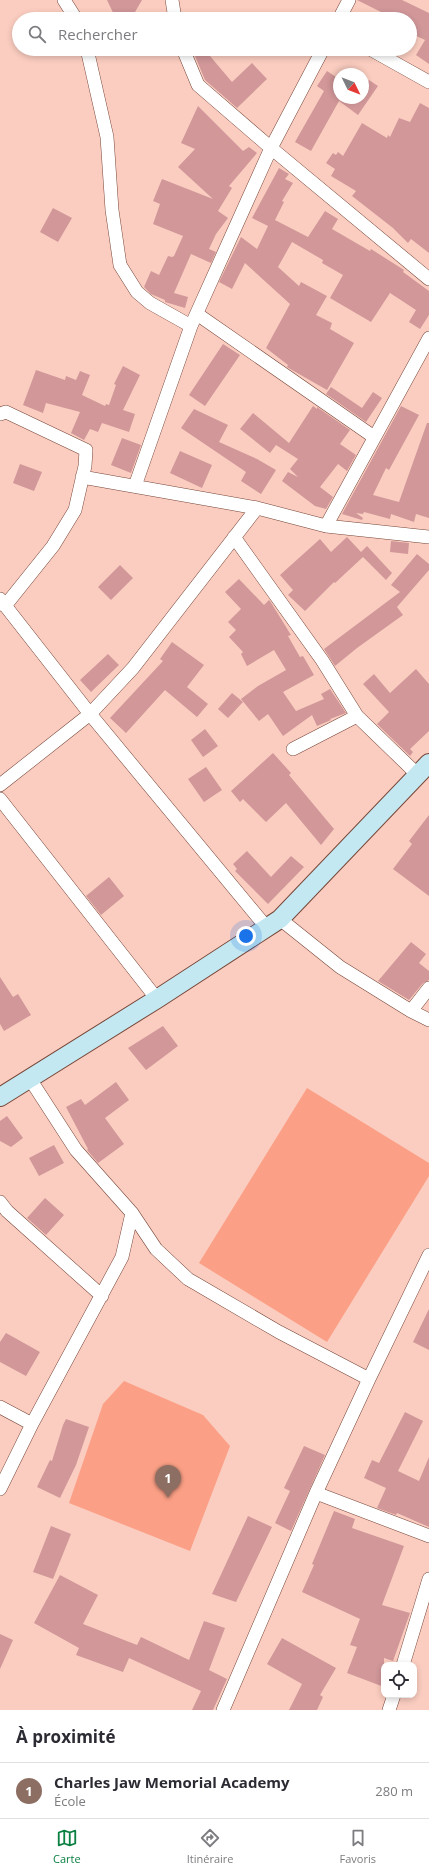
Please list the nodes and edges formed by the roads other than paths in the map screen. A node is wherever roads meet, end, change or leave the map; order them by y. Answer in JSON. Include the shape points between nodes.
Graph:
{"nodes":[{"id":1,"x":64,"y":0,"type":"edge"},
{"id":2,"x":172,"y":0,"type":"edge"},
{"id":3,"x":349,"y":0,"type":"edge"},
{"id":4,"x":72,"y":12,"type":"edge"},
{"id":5,"x":174,"y":12,"type":"edge"},
{"id":6,"x":343,"y":12,"type":"edge"},
{"id":7,"x":89,"y":56,"type":"edge"},
{"id":8,"x":186,"y":56,"type":"edge"},
{"id":9,"x":319,"y":56,"type":"edge"},
{"id":10,"x":383,"y":56,"type":"edge"},
{"id":11,"x":429,"y":82,"type":"edge"},
{"id":12,"x":271,"y":148,"type":"junction"},
{"id":13,"x":429,"y":279,"type":"edge"},
{"id":14,"x":197,"y":314,"type":"junction"},
{"id":15,"x":191,"y":326,"type":"junction"},
{"id":16,"x":429,"y":338,"type":"edge"},
{"id":17,"x":0,"y":414,"type":"edge"},
{"id":18,"x":374,"y":437,"type":"junction"},
{"id":19,"x":82,"y":477,"type":"junction"},
{"id":20,"x":135,"y":486,"type":"junction"},
{"id":21,"x":257,"y":508,"type":"junction"},
{"id":22,"x":326,"y":526,"type":"junction"},
{"id":23,"x":234,"y":537,"type":"junction"},
{"id":24,"x":429,"y":537,"type":"edge"},
{"id":25,"x":2,"y":602,"type":"edge"},
{"id":26,"x":90,"y":714,"type":"junction"},
{"id":27,"x":357,"y":716,"type":"junction"},
{"id":28,"x":293,"y":749,"type":"dead end"},
{"id":29,"x":424,"y":769,"type":"edge"},
{"id":30,"x":0,"y":785,"type":"edge"},
{"id":31,"x":0,"y":799,"type":"edge"},
{"id":32,"x":274,"y":923,"type":"junction"},
{"id":33,"x":429,"y":988,"type":"edge"},
{"id":34,"x":157,"y":999,"type":"junction"},
{"id":35,"x":411,"y":1011,"type":"junction"},
{"id":36,"x":429,"y":1020,"type":"edge"},
{"id":37,"x":30,"y":1079,"type":"junction"},
{"id":38,"x":0,"y":1097,"type":"edge"},
{"id":39,"x":0,"y":1202,"type":"edge"},
{"id":40,"x":132,"y":1213,"type":"junction"},
{"id":41,"x":429,"y":1255,"type":"edge"},
{"id":42,"x":102,"y":1296,"type":"junction"},
{"id":43,"x":369,"y":1379,"type":"junction"},
{"id":44,"x":0,"y":1407,"type":"edge"},
{"id":45,"x":32,"y":1424,"type":"junction"},
{"id":46,"x":0,"y":1488,"type":"edge"},
{"id":47,"x":316,"y":1493,"type":"junction"},
{"id":48,"x":429,"y":1536,"type":"edge"},
{"id":49,"x":429,"y":1579,"type":"edge"},
{"id":50,"x":404,"y":1662,"type":"edge"},
{"id":51,"x":393,"y":1698,"type":"edge"},
{"id":52,"x":223,"y":1710,"type":"edge"},
{"id":53,"x":390,"y":1710,"type":"edge"}],
"edges":[{"from":1,"to":4,"type":"street"},
{"from":2,"to":5,"type":"street"},
{"from":3,"to":6,"type":"street"},
{"from":7,"to":15,"type":"street","via":[[107,137],[112,210],[120,265],[137,292],[150,303]]},
{"from":8,"to":12,"type":"street","via":[[198,85]]},
{"from":9,"to":12,"type":"street"},
{"from":10,"to":11,"type":"street"},
{"from":12,"to":13,"type":"street"},
{"from":12,"to":14,"type":"street"},
{"from":14,"to":15,"type":"street"},
{"from":14,"to":18,"type":"street"},
{"from":15,"to":20,"type":"street"},
{"from":16,"to":18,"type":"street"},
{"from":17,"to":19,"type":"street","via":[[6,412],[86,450]]},
{"from":18,"to":22,"type":"street"},
{"from":19,"to":20,"type":"street"},
{"from":19,"to":25,"type":"street","via":[[75,510],[53,546]]},
{"from":20,"to":21,"type":"street"},
{"from":21,"to":22,"type":"street"},
{"from":21,"to":23,"type":"street"},
{"from":22,"to":24,"type":"street"},
{"from":23,"to":26,"type":"street","via":[[133,668]]},
{"from":23,"to":27,"type":"street","via":[[322,660]]},
{"from":25,"to":26,"type":"street"},
{"from":26,"to":30,"type":"street"},
{"from":26,"to":32,"type":"street"},
{"from":27,"to":28,"type":"street"},
{"from":27,"to":29,"type":"street"},
{"from":29,"to":32,"type":"street"},
{"from":31,"to":34,"type":"street"},
{"from":32,"to":34,"type":"street"},
{"from":32,"to":35,"type":"street"},
{"from":33,"to":35,"type":"street"},
{"from":34,"to":37,"type":"street"},
{"from":35,"to":36,"type":"street"},
{"from":37,"to":38,"type":"street"},
{"from":37,"to":40,"type":"street","via":[[76,1150]]},
{"from":39,"to":42,"type":"street"},
{"from":40,"to":42,"type":"street","via":[[122,1257]]},
{"from":40,"to":43,"type":"street","via":[[156,1249],[188,1279],[279,1332]]},
{"from":41,"to":43,"type":"street"},
{"from":42,"to":45,"type":"street"},
{"from":43,"to":47,"type":"street"},
{"from":44,"to":45,"type":"street"},
{"from":45,"to":46,"type":"street"},
{"from":47,"to":48,"type":"street"},
{"from":47,"to":52,"type":"street"},
{"from":49,"to":50,"type":"street"},
{"from":51,"to":53,"type":"street"}]}
